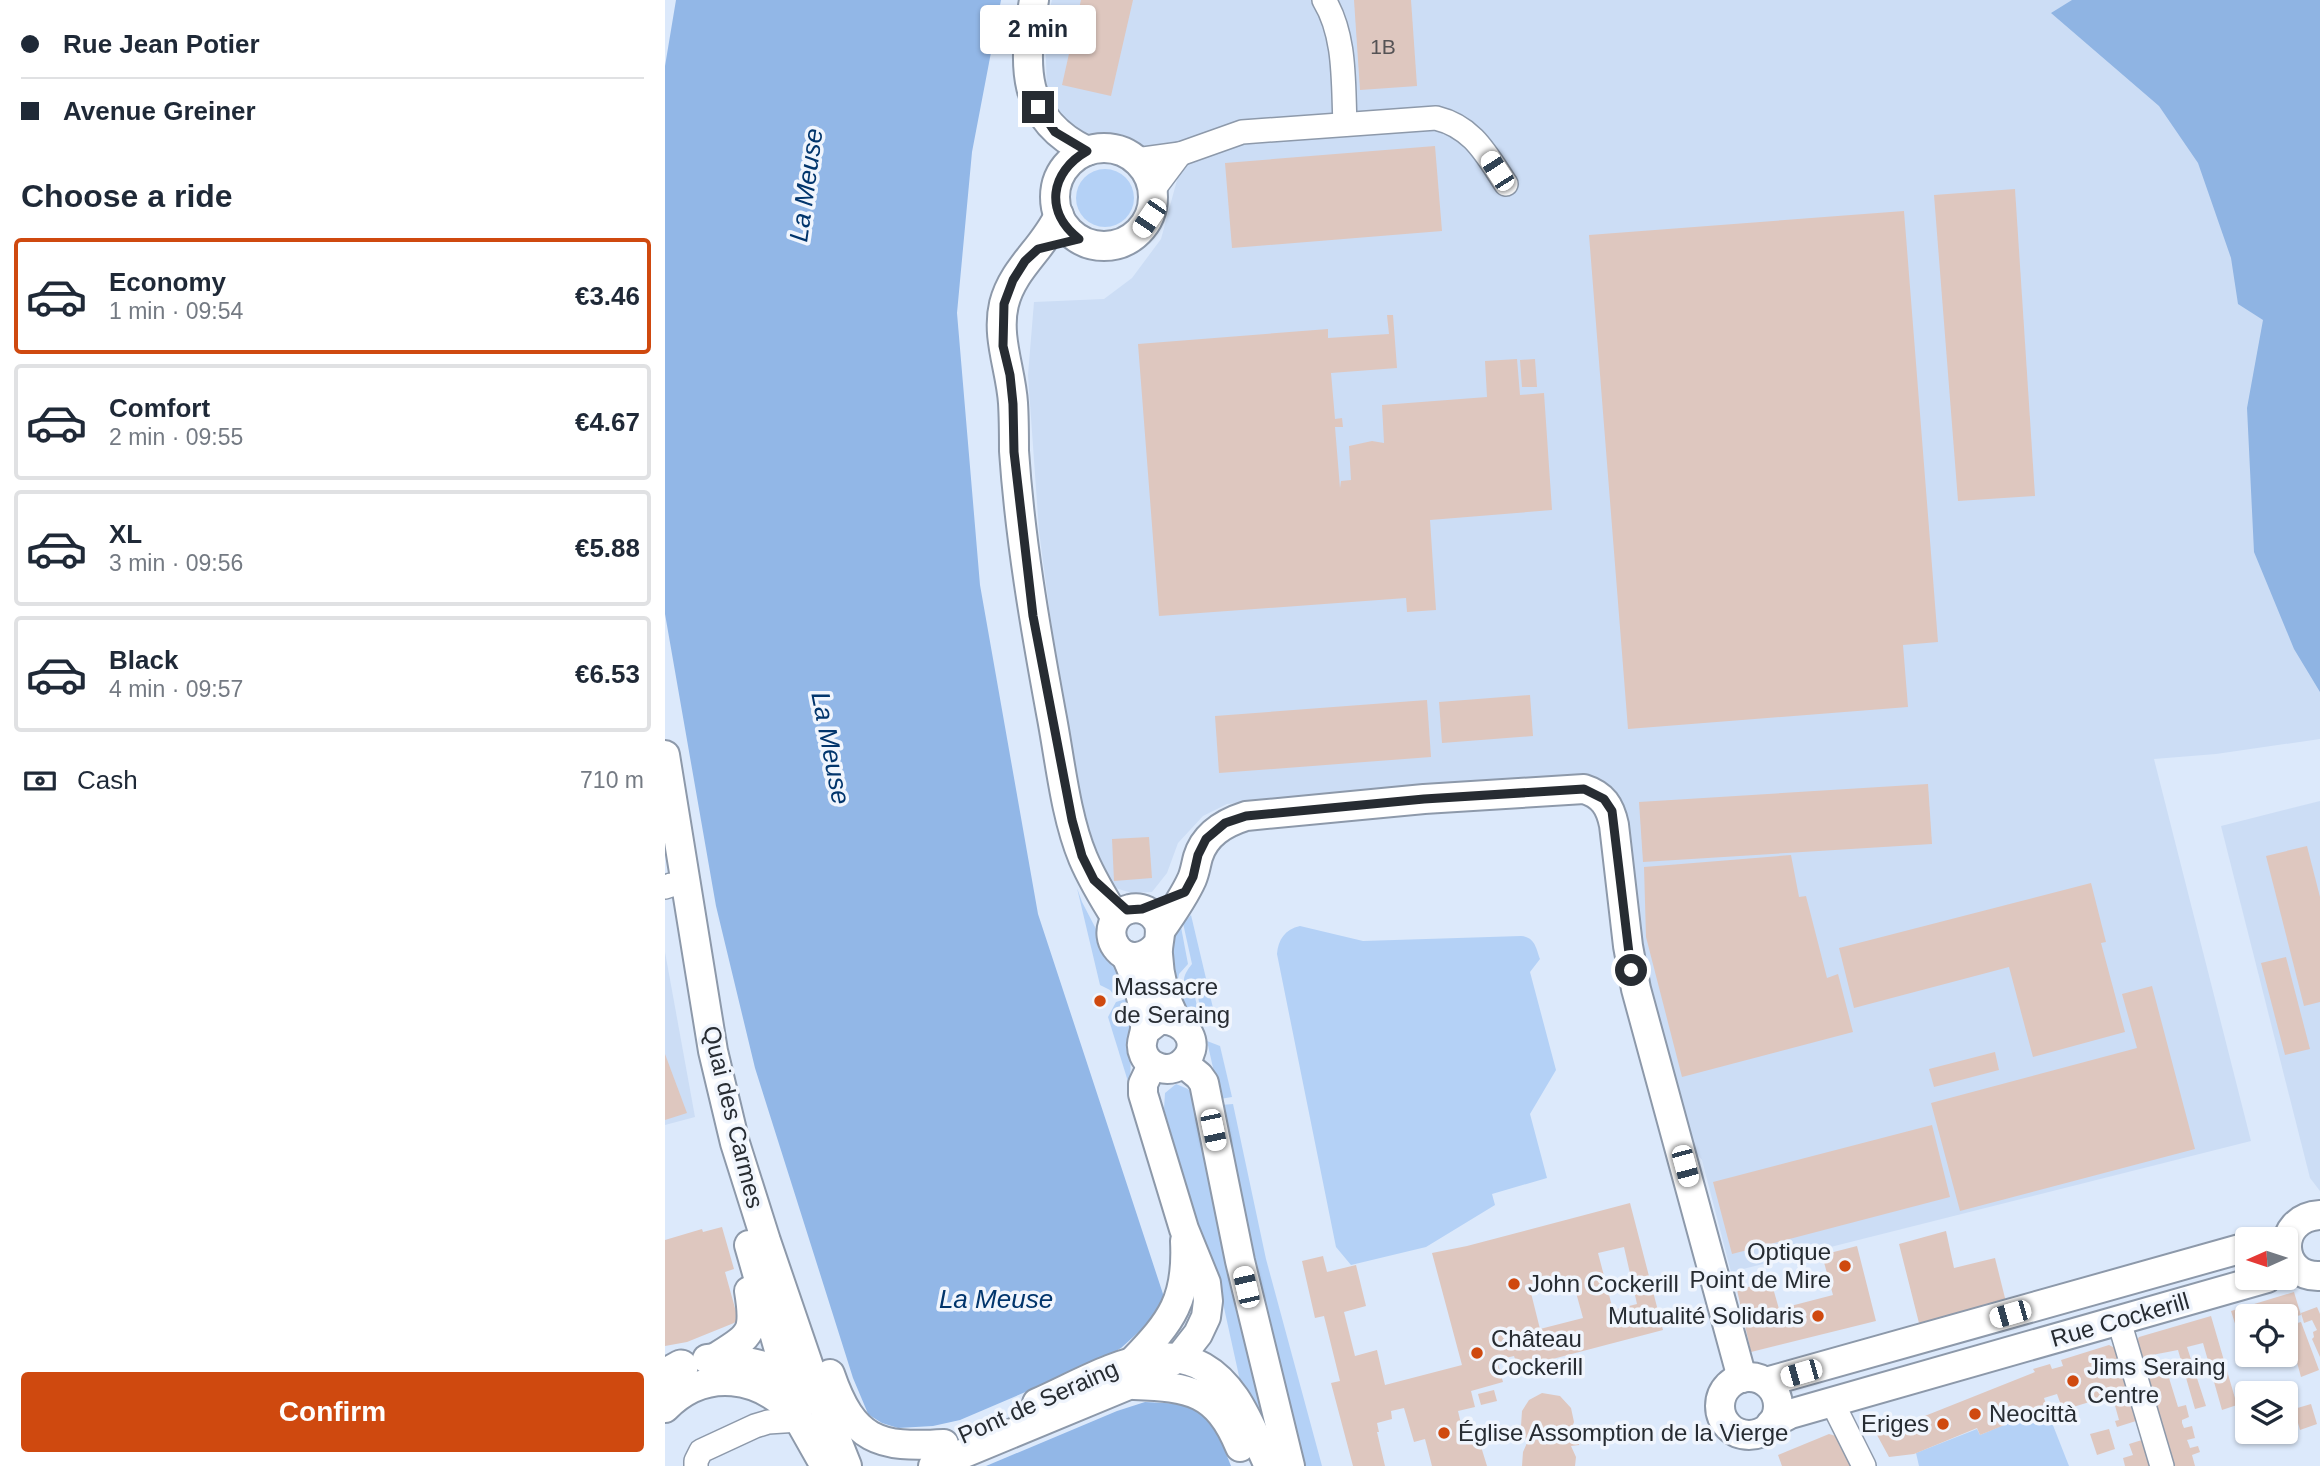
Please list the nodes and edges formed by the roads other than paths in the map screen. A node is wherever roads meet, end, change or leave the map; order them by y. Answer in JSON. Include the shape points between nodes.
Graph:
{"nodes":[{"id":1,"x":1034,"y":0,"type":"edge"},
{"id":2,"x":1324,"y":0,"type":"edge"},
{"id":3,"x":1345,"y":124,"type":"junction"},
{"id":4,"x":1180,"y":154,"type":"junction"},
{"id":5,"x":1076,"y":160,"type":"junction"},
{"id":6,"x":1136,"y":160,"type":"junction"},
{"id":7,"x":1506,"y":184,"type":"dead end"},
{"id":8,"x":1153,"y":190,"type":"junction"},
{"id":9,"x":1059,"y":215,"type":"junction"},
{"id":10,"x":1079,"y":239,"type":"junction"},
{"id":11,"x":1038,"y":249,"type":"junction"},
{"id":12,"x":665,"y":755,"type":"edge"},
{"id":13,"x":665,"y":844,"type":"edge"},
{"id":14,"x":668,"y":886,"type":"edge"},
{"id":15,"x":1185,"y":892,"type":"junction"},
{"id":16,"x":1128,"y":912,"type":"junction"},
{"id":17,"x":1159,"y":938,"type":"junction"},
{"id":18,"x":1126,"y":956,"type":"junction"},
{"id":19,"x":700,"y":976,"type":"junction"},
{"id":20,"x":1176,"y":1021,"type":"junction"},
{"id":21,"x":1145,"y":1031,"type":"junction"},
{"id":22,"x":1183,"y":1063,"type":"junction"},
{"id":23,"x":1152,"y":1065,"type":"junction"},
{"id":24,"x":739,"y":1209,"type":"junction"},
{"id":25,"x":2320,"y":1215,"type":"edge"},
{"id":26,"x":2290,"y":1227,"type":"edge"},
{"id":27,"x":1184,"y":1229,"type":"junction"},
{"id":28,"x":2235,"y":1250,"type":"edge"},
{"id":29,"x":2235,"y":1287,"type":"edge"},
{"id":30,"x":2119,"y":1321,"type":"junction"},
{"id":31,"x":1187,"y":1356,"type":"junction"},
{"id":32,"x":715,"y":1357,"type":"junction"},
{"id":33,"x":670,"y":1370,"type":"edge"},
{"id":34,"x":784,"y":1372,"type":"junction"},
{"id":35,"x":1132,"y":1373,"type":"junction"},
{"id":36,"x":1754,"y":1380,"type":"junction"},
{"id":37,"x":818,"y":1393,"type":"junction"},
{"id":38,"x":1832,"y":1402,"type":"junction"},
{"id":39,"x":665,"y":1408,"type":"edge"},
{"id":40,"x":799,"y":1420,"type":"junction"},
{"id":41,"x":1772,"y":1424,"type":"junction"},
{"id":42,"x":942,"y":1459,"type":"edge"},
{"id":43,"x":696,"y":1466,"type":"edge"},
{"id":44,"x":809,"y":1466,"type":"edge"},
{"id":45,"x":825,"y":1466,"type":"edge"},
{"id":46,"x":847,"y":1466,"type":"edge"},
{"id":47,"x":893,"y":1466,"type":"edge"},
{"id":48,"x":1248,"y":1466,"type":"edge"},
{"id":49,"x":1269,"y":1466,"type":"edge"},
{"id":50,"x":1290,"y":1466,"type":"edge"},
{"id":51,"x":1864,"y":1466,"type":"edge"},
{"id":52,"x":2162,"y":1466,"type":"edge"}],
"edges":[{"from":1,"to":5,"type":"main road","via":[[1029,72],[1038,107]]},
{"from":2,"to":3,"type":"street","via":[[1339,42]]},
{"from":3,"to":4,"type":"street","via":[[1242,132]]},
{"from":3,"to":7,"type":"street","via":[[1423,118],[1449,121],[1477,142]]},
{"from":4,"to":6,"type":"street"},
{"from":4,"to":8,"type":"street"},
{"from":5,"to":6,"type":"main road","via":[[1104,148]]},
{"from":5,"to":9,"type":"main road","via":[[1056,191]]},
{"from":6,"to":8,"type":"main road"},
{"from":8,"to":10,"type":"main road","via":[[1149,218],[1129,239],[1106,246]]},
{"from":9,"to":10,"type":"main road"},
{"from":9,"to":11,"type":"main road"},
{"from":10,"to":11,"type":"main road"},
{"from":11,"to":16,"type":"main road","via":[[1013,280],[1004,304],[1003,346],[1010,375],[1033,616],[1082,856],[1094,880]]},
{"from":12,"to":19,"type":"main road","name":"Quai des Carmes"},
{"from":13,"to":14,"type":"main road","name":"Quai des Carmes"},
{"from":14,"to":24,"type":"main road","name":"Quai des Carmes","via":[[707,1095]]},
{"from":15,"to":16,"type":"main road"},
{"from":15,"to":17,"type":"main road"},
{"from":15,"to":36,"type":"main road","via":[[1206,839],[1225,823],[1246,816],[1573,789],[1604,799],[1612,811],[1636,989]]},
{"from":16,"to":17,"type":"main road","via":[[1155,917]]},
{"from":16,"to":18,"type":"main road","via":[[1112,925],[1115,946]]},
{"from":17,"to":18,"type":"main road","via":[[1147,955]]},
{"from":17,"to":20,"type":"main road","via":[[1159,968]]},
{"from":18,"to":21,"type":"main road","via":[[1140,992]]},
{"from":19,"to":37,"type":"main road","name":"Quai des Carmes","via":[[735,1143]]},
{"from":19,"to":42,"type":"main road","via":[[712,1000],[748,1136],[834,1387],[849,1415],[867,1434]]},
{"from":20,"to":21,"type":"main road","via":[[1159,1020]]},
{"from":20,"to":22,"type":"main road","via":[[1191,1040]]},
{"from":21,"to":23,"type":"main road","via":[[1143,1053]]},
{"from":22,"to":23,"type":"main road","via":[[1167,1069]]},
{"from":22,"to":50,"type":"main road","via":[[1203,1083]]},
{"from":23,"to":27,"type":"main road","via":[[1143,1094]]},
{"from":24,"to":32,"type":"main road","via":[[752,1328],[740,1342]]},
{"from":24,"to":34,"type":"main road","name":"Quai des Carmes"},
{"from":25,"to":26,"type":"main road"},
{"from":27,"to":31,"type":"main road","via":[[1206,1283],[1208,1301],[1206,1317]]},
{"from":27,"to":35,"type":"main road","via":[[1184,1278],[1173,1312]]},
{"from":28,"to":36,"type":"main road","name":"Rue Cockerill"},
{"from":29,"to":30,"type":"main road","name":"Rue Cockerill"},
{"from":30,"to":38,"type":"main road","name":"Rue Cockerill"},
{"from":30,"to":52,"type":"street"},
{"from":31,"to":35,"type":"main road","via":[[1156,1356]]},
{"from":31,"to":49,"type":"main road","via":[[1229,1390]]},
{"from":32,"to":33,"type":"main road"},
{"from":32,"to":34,"type":"main road"},
{"from":34,"to":37,"type":"main road"},
{"from":34,"to":40,"type":"main road","name":"Quai des Carmes"},
{"from":35,"to":42,"type":"main road","name":"Pont de Seraing"},
{"from":35,"to":48,"type":"main road","via":[[1192,1391],[1210,1402],[1225,1418]]},
{"from":36,"to":41,"type":"main road","via":[[1777,1399]]},
{"from":36,"to":41,"type":"main road","via":[[1732,1382],[1724,1390],[1720,1401],[1724,1422],[1748,1435]]},
{"from":37,"to":46,"type":"main road","name":"Quai des Carmes"},
{"from":38,"to":41,"type":"main road","name":"Rue Cockerill"},
{"from":38,"to":51,"type":"street"},
{"from":39,"to":40,"type":"main road","via":[[683,1392],[722,1381],[771,1393]]},
{"from":40,"to":43,"type":"street","via":[[755,1426],[701,1451]]},
{"from":40,"to":44,"type":"main road"},
{"from":40,"to":45,"type":"main road","name":"Quai des Carmes"},
{"from":42,"to":47,"type":"main road","name":"Pont de Seraing"}]}
